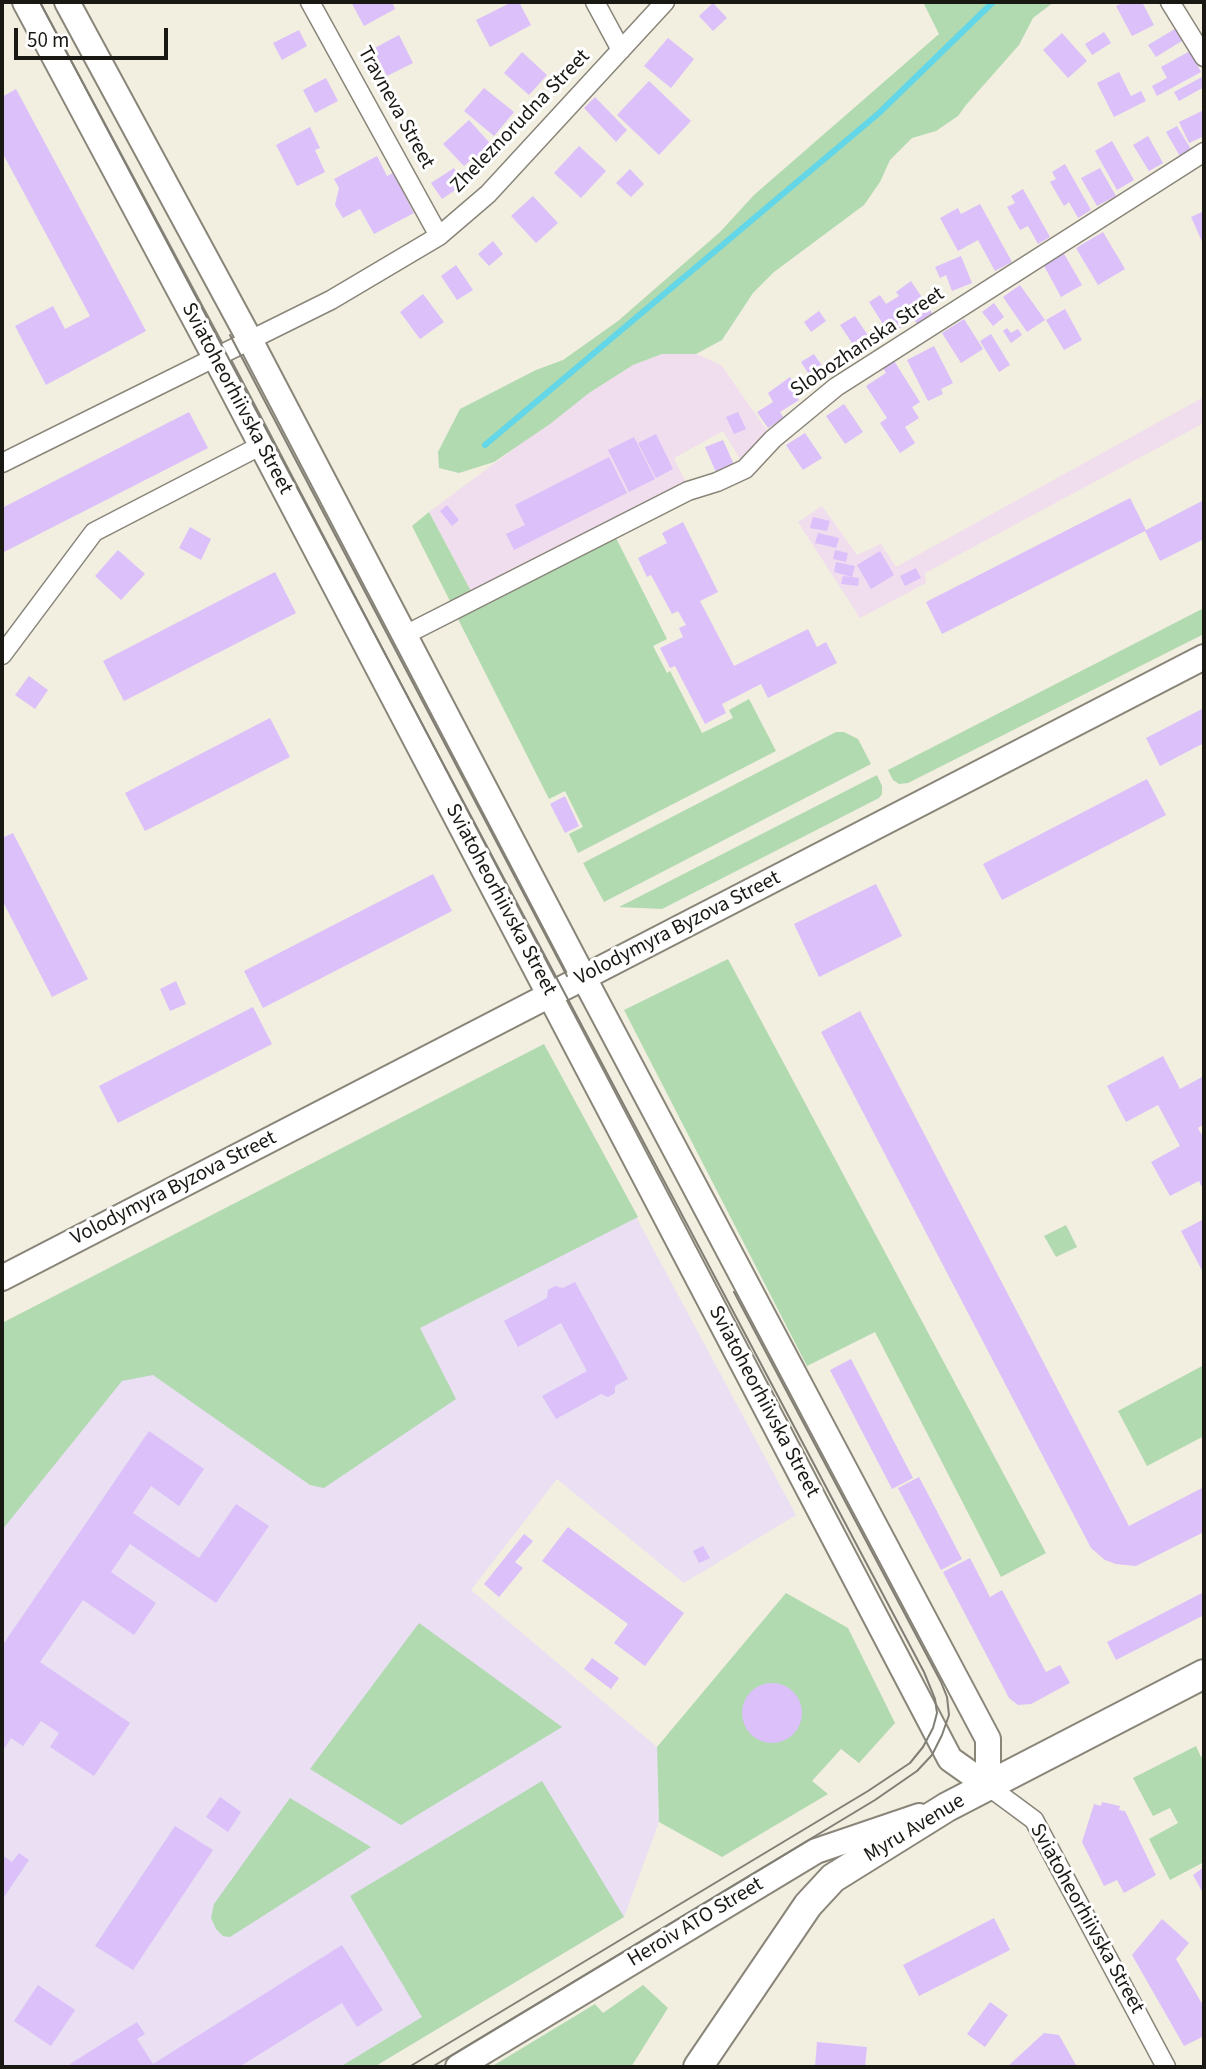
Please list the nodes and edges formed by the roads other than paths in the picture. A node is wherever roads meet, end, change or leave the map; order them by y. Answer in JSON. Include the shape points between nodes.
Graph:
{"nodes":[{"id":1,"x":25,"y":2,"type":"edge"},
{"id":2,"x":67,"y":2,"type":"edge"},
{"id":3,"x":310,"y":2,"type":"edge"},
{"id":4,"x":595,"y":2,"type":"edge"},
{"id":5,"x":665,"y":2,"type":"edge"},
{"id":6,"x":1170,"y":2,"type":"edge"},
{"id":7,"x":621,"y":50,"type":"junction"},
{"id":8,"x":1204,"y":57,"type":"edge"},
{"id":9,"x":1204,"y":152,"type":"edge"},
{"id":10,"x":439,"y":236,"type":"junction"},
{"id":11,"x":250,"y":340,"type":"junction"},
{"id":12,"x":215,"y":357,"type":"junction"},
{"id":13,"x":260,"y":446,"type":"junction"},
{"id":14,"x":2,"y":463,"type":"edge"},
{"id":15,"x":403,"y":636,"type":"junction"},
{"id":16,"x":2,"y":655,"type":"edge"},
{"id":17,"x":1204,"y":657,"type":"edge"},
{"id":18,"x":584,"y":978,"type":"junction"},
{"id":19,"x":550,"y":996,"type":"junction"},
{"id":20,"x":2,"y":1278,"type":"edge"},
{"id":21,"x":1204,"y":1674,"type":"edge"},
{"id":22,"x":988,"y":1786,"type":"junction"},
{"id":23,"x":947,"y":1807,"type":"junction"},
{"id":24,"x":458,"y":2067,"type":"edge"},
{"id":25,"x":698,"y":2067,"type":"edge"},
{"id":26,"x":1167,"y":2067,"type":"edge"}],
"edges":[{"from":1,"to":12,"type":"main road","name":"Sviatoheorhiivska Street"},
{"from":2,"to":11,"type":"main road","name":"Sviatoheorhiivska Street"},
{"from":3,"to":10,"type":"street","name":"Travneva Street"},
{"from":4,"to":7,"type":"street"},
{"from":5,"to":7,"type":"street","name":"Zheleznorudna Street"},
{"from":6,"to":8,"type":"street"},
{"from":7,"to":10,"type":"street","name":"Zheleznorudna Street","via":[[488,194]]},
{"from":9,"to":15,"type":"street","name":"Slobozhanska Street","via":[[836,387],[773,439],[745,469],[688,491]]},
{"from":10,"to":11,"type":"street","name":"Zheleznorudna Street","via":[[331,300]]},
{"from":11,"to":12,"type":"street","name":"Zheleznorudna Street"},
{"from":11,"to":15,"type":"main road","name":"Sviatoheorhiivska Street"},
{"from":12,"to":13,"type":"main road","name":"Sviatoheorhiivska Street"},
{"from":12,"to":14,"type":"street","name":"Zheleznorudna Street"},
{"from":13,"to":16,"type":"street","via":[[94,532]]},
{"from":13,"to":19,"type":"main road","name":"Sviatoheorhiivska Street"},
{"from":15,"to":18,"type":"main road","name":"Sviatoheorhiivska Street"},
{"from":17,"to":18,"type":"main road","name":"Volodymyra Byzova Street"},
{"from":18,"to":19,"type":"main road","name":"Volodymyra Byzova Street"},
{"from":18,"to":22,"type":"main road","name":"Sviatoheorhiivska Street","via":[[988,1739]]},
{"from":19,"to":20,"type":"main road","name":"Volodymyra Byzova Street"},
{"from":19,"to":22,"type":"main road","name":"Sviatoheorhiivska Street","via":[[950,1759]]},
{"from":21,"to":22,"type":"main road","name":"Myru Avenue"},
{"from":22,"to":23,"type":"main road","name":"Myru Avenue"},
{"from":22,"to":26,"type":"street","name":"Sviatoheorhiivska Street","via":[[1034,1820]]},
{"from":23,"to":24,"type":"main road","name":"Heroiv ATO Street","via":[[816,1851]]},
{"from":23,"to":25,"type":"main road","name":"Myru Avenue","via":[[824,1887]]}]}
